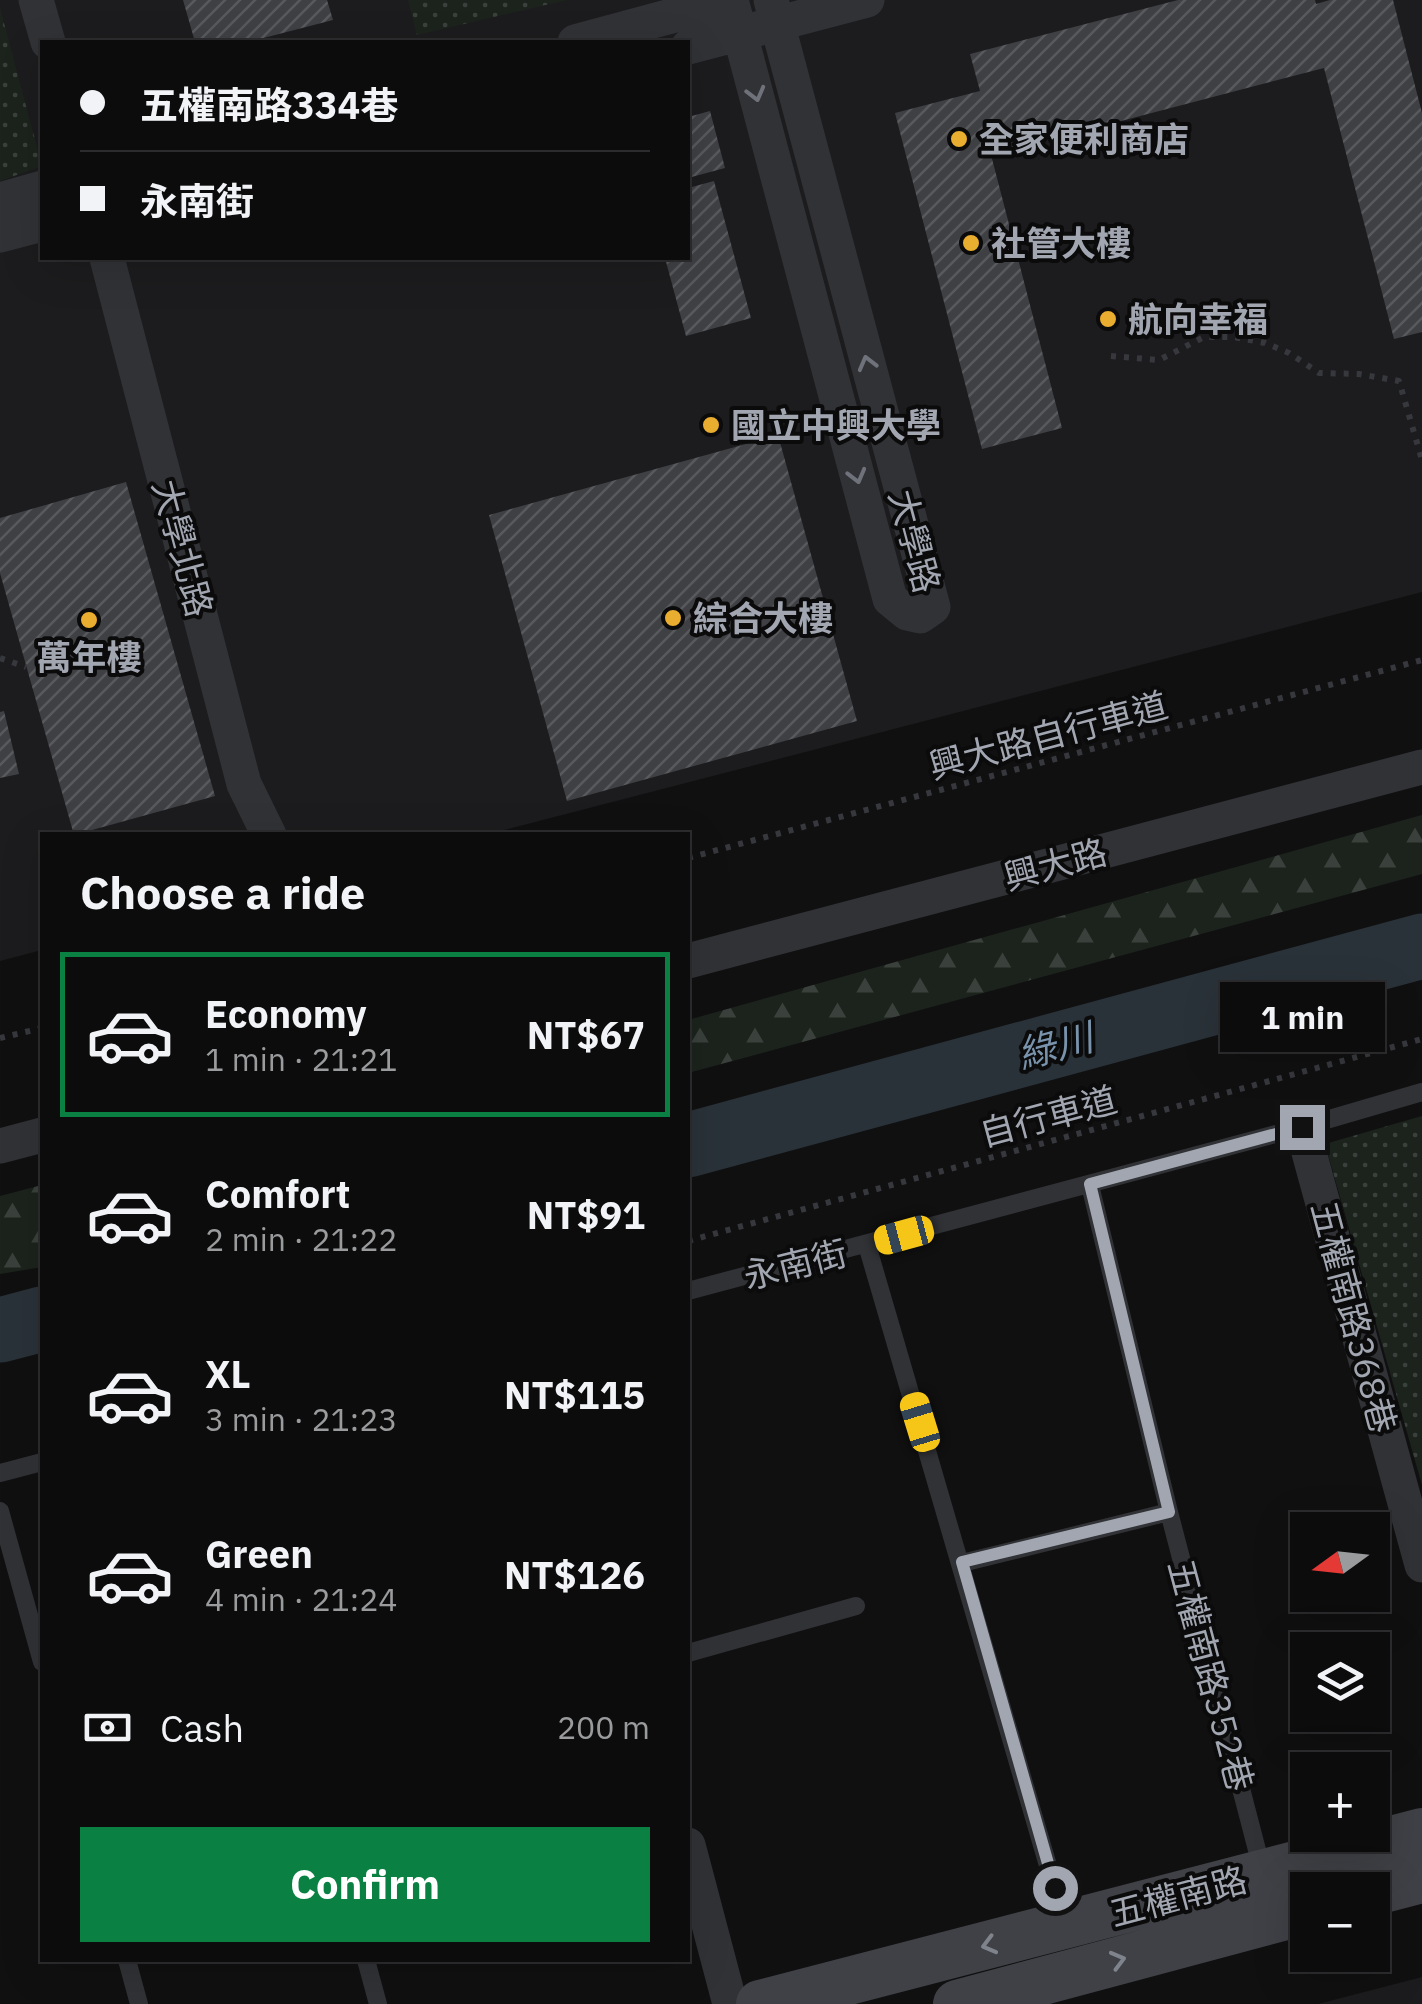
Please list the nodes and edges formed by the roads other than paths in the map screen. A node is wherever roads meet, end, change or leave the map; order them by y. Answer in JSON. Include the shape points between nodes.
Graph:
{"nodes":[{"id":1,"x":36,"y":0,"type":"edge"},
{"id":2,"x":867,"y":0,"type":"edge"},
{"id":3,"x":734,"y":11,"type":"edge"},
{"id":4,"x":774,"y":12,"type":"edge"},
{"id":5,"x":47,"y":40,"type":"edge"},
{"id":6,"x":585,"y":40,"type":"edge"},
{"id":7,"x":690,"y":46,"type":"edge"},
{"id":8,"x":40,"y":189,"type":"edge"},
{"id":9,"x":0,"y":200,"type":"edge"},
{"id":10,"x":40,"y":225,"type":"edge"},
{"id":11,"x":0,"y":235,"type":"edge"},
{"id":12,"x":108,"y":260,"type":"edge"},
{"id":13,"x":1422,"y":767,"type":"edge"},
{"id":14,"x":268,"y":832,"type":"edge"},
{"id":15,"x":690,"y":960,"type":"edge"},
{"id":16,"x":1422,"y":1092,"type":"edge"},
{"id":17,"x":1302,"y":1127,"type":"junction"},
{"id":18,"x":40,"y":1136,"type":"edge"},
{"id":19,"x":0,"y":1146,"type":"edge"},
{"id":20,"x":1090,"y":1184,"type":"junction"},
{"id":21,"x":868,"y":1245,"type":"junction"},
{"id":22,"x":690,"y":1290,"type":"edge"},
{"id":23,"x":40,"y":1463,"type":"edge"},
{"id":24,"x":0,"y":1473,"type":"edge"},
{"id":25,"x":0,"y":1512,"type":"edge"},
{"id":26,"x":1169,"y":1512,"type":"junction"},
{"id":27,"x":962,"y":1562,"type":"junction"},
{"id":28,"x":1422,"y":1565,"type":"edge"},
{"id":29,"x":856,"y":1606,"type":"dead end"},
{"id":30,"x":690,"y":1652,"type":"edge"},
{"id":31,"x":40,"y":1655,"type":"edge"},
{"id":32,"x":1422,"y":1832,"type":"edge"},
{"id":33,"x":690,"y":1853,"type":"edge"},
{"id":34,"x":1264,"y":1874,"type":"junction"},
{"id":35,"x":1422,"y":1879,"type":"edge"},
{"id":36,"x":1390,"y":1887,"type":"edge"},
{"id":37,"x":1290,"y":1915,"type":"edge"},
{"id":38,"x":1066,"y":1925,"type":"junction"},
{"id":39,"x":128,"y":1962,"type":"edge"},
{"id":40,"x":367,"y":1962,"type":"edge"},
{"id":41,"x":139,"y":2004,"type":"edge"},
{"id":42,"x":378,"y":2004,"type":"edge"},
{"id":43,"x":730,"y":2004,"type":"edge"},
{"id":44,"x":760,"y":2004,"type":"edge"},
{"id":45,"x":957,"y":2004,"type":"edge"}],
"edges":[{"from":1,"to":5,"type":"street"},
{"from":2,"to":4,"type":"street"},
{"from":3,"to":4,"type":"street"},
{"from":3,"to":4,"type":"street","name":"大學路","one_way":true,"via":[[890,599],[920,616],[934,607]]},
{"from":3,"to":6,"type":"street"},
{"from":3,"to":7,"type":"street"},
{"from":8,"to":9,"type":"street"},
{"from":10,"to":11,"type":"street"},
{"from":12,"to":14,"type":"street","name":"大學北路","via":[[244,784]]},
{"from":13,"to":15,"type":"street","name":"興大路"},
{"from":16,"to":17,"type":"lane","name":"永南街"},
{"from":17,"to":20,"type":"lane","name":"永南街"},
{"from":17,"to":28,"type":"street","name":"五權南路368巷"},
{"from":18,"to":19,"type":"street"},
{"from":20,"to":21,"type":"lane","name":"永南街"},
{"from":20,"to":26,"type":"lane","name":"五權南路352巷"},
{"from":21,"to":22,"type":"lane","name":"永南街"},
{"from":21,"to":27,"type":"lane"},
{"from":23,"to":24,"type":"lane"},
{"from":25,"to":31,"type":"lane"},
{"from":26,"to":27,"type":"lane"},
{"from":26,"to":34,"type":"lane","name":"五權南路352巷"},
{"from":27,"to":38,"type":"lane"},
{"from":29,"to":30,"type":"lane"},
{"from":32,"to":34,"type":"main road","name":"五權南路"},
{"from":33,"to":43,"type":"street"},
{"from":34,"to":38,"type":"main road","name":"五權南路"},
{"from":35,"to":36,"type":"main road"},
{"from":45,"to":37,"type":"main road","name":"五權南路","one_way":true},
{"from":38,"to":44,"type":"main road","name":"五權南路","one_way":true},
{"from":39,"to":41,"type":"lane"},
{"from":40,"to":42,"type":"lane"}]}
